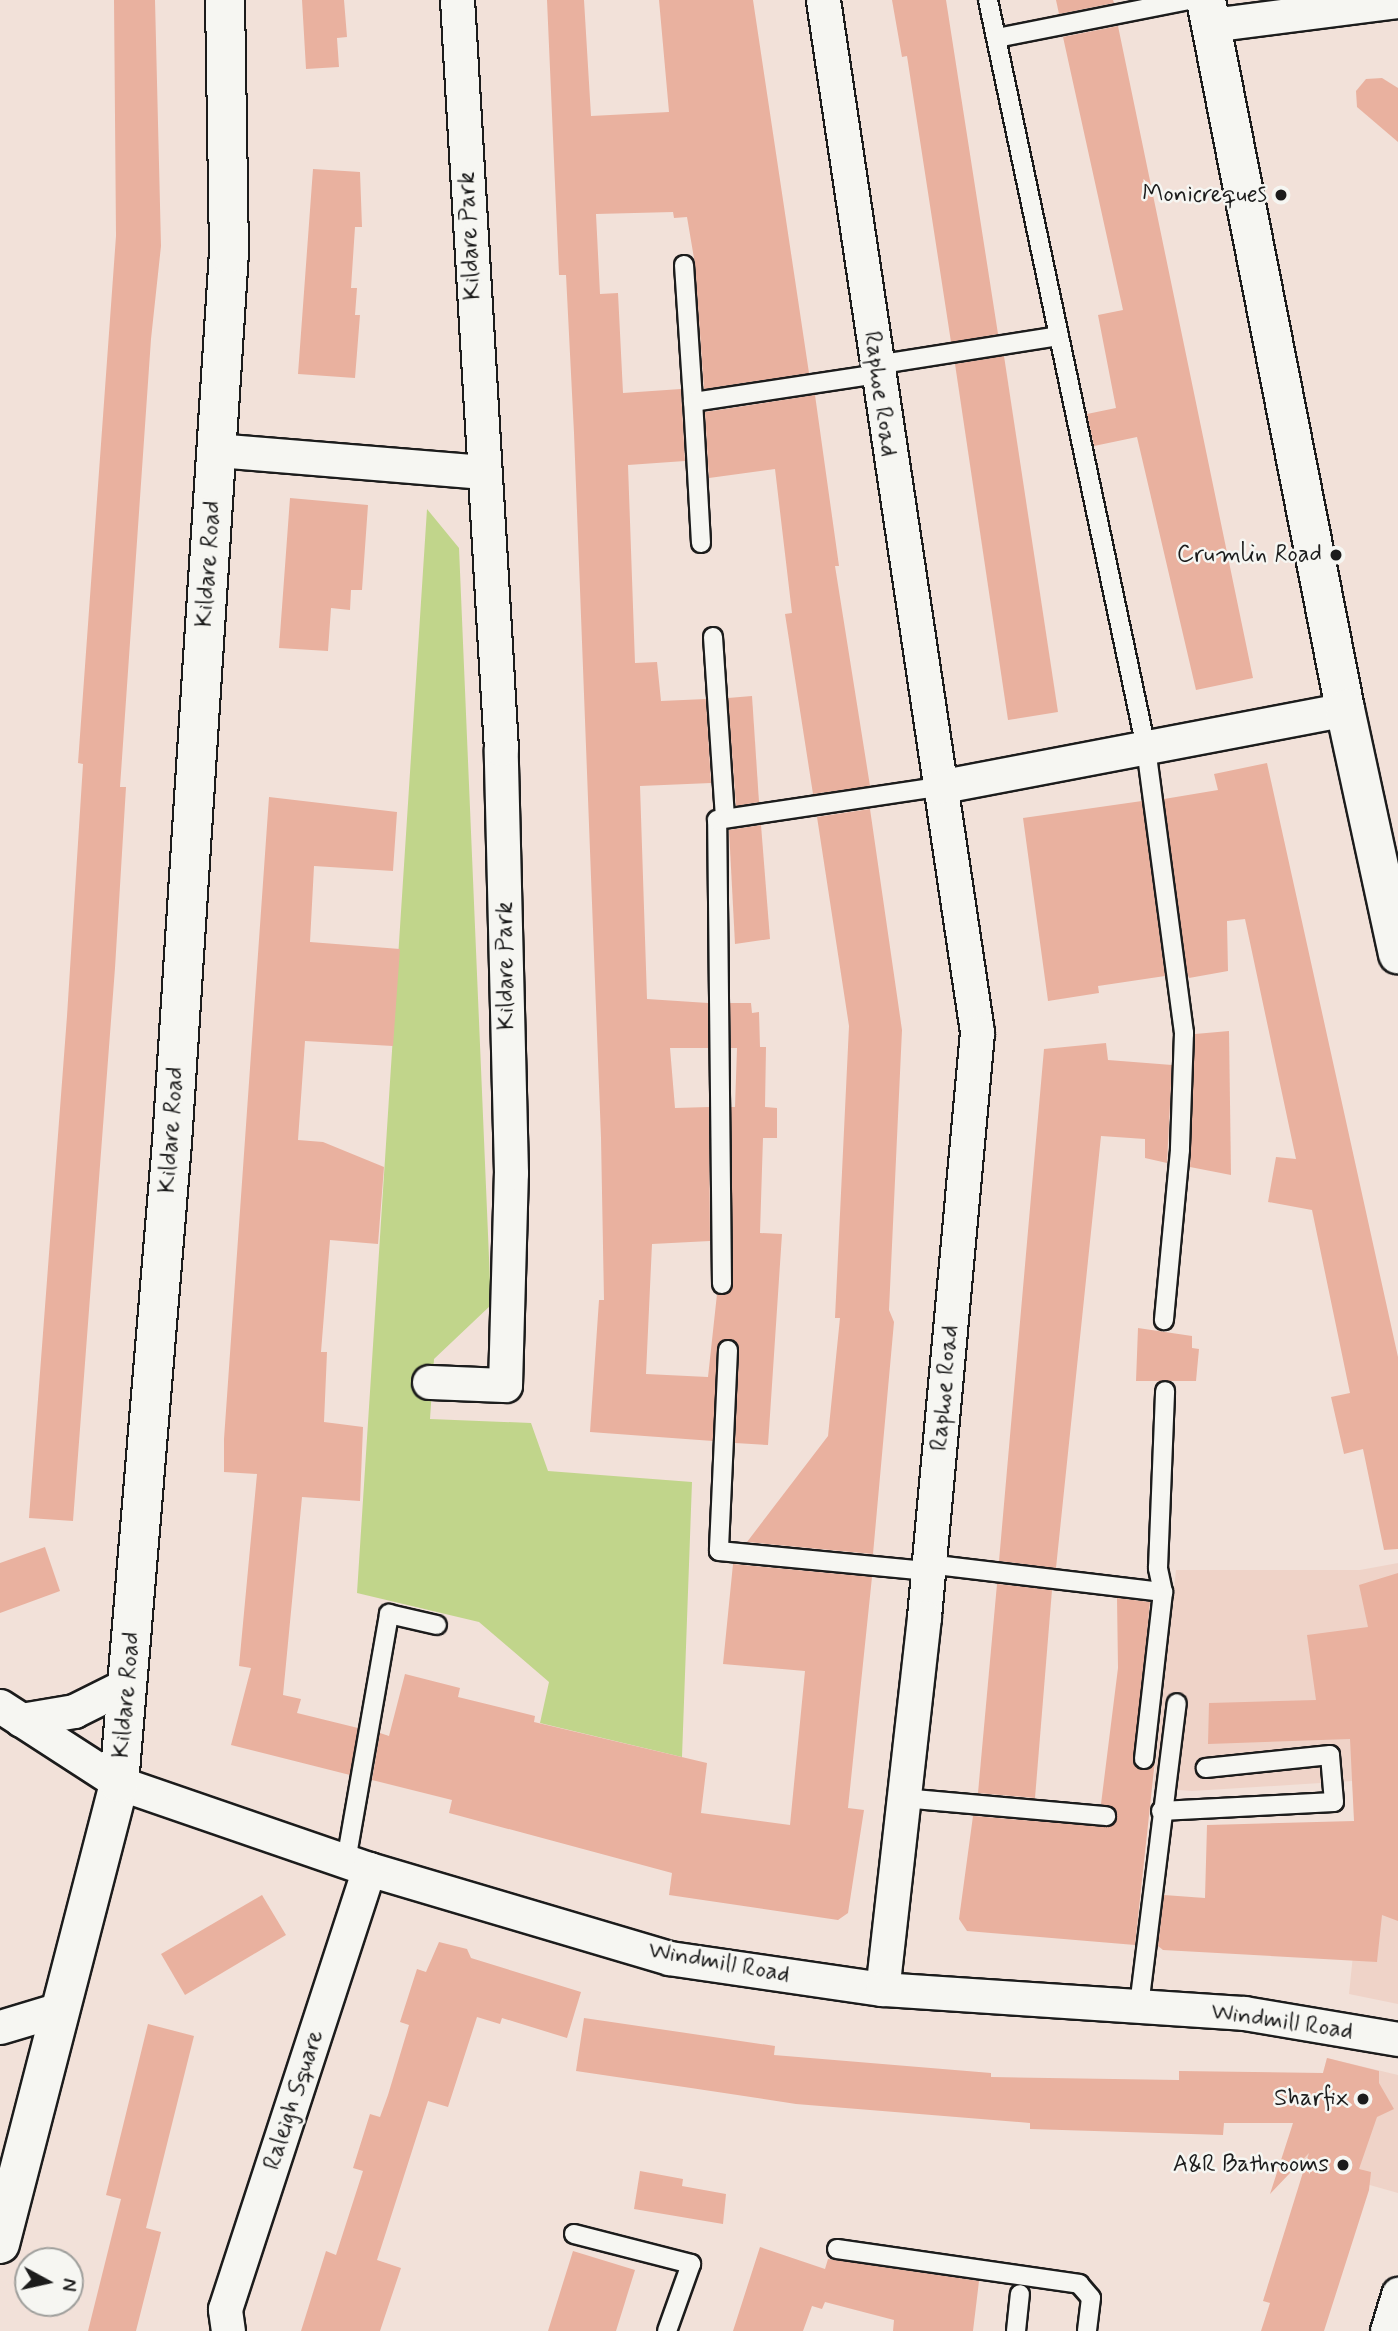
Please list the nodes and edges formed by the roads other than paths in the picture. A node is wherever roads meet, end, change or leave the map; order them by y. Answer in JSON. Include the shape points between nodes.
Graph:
{"nodes":[{"id":1,"x":225,"y":0,"type":"edge"},
{"id":2,"x":457,"y":0,"type":"edge"},
{"id":3,"x":823,"y":0,"type":"edge"},
{"id":4,"x":988,"y":0,"type":"edge"},
{"id":5,"x":1398,"y":1,"type":"edge"},
{"id":6,"x":1202,"y":8,"type":"edge"},
{"id":7,"x":997,"y":38,"type":"junction"},
{"id":8,"x":684,"y":265,"type":"dead end"},
{"id":9,"x":1059,"y":336,"type":"junction"},
{"id":10,"x":877,"y":370,"type":"junction"},
{"id":11,"x":693,"y":402,"type":"junction"},
{"id":12,"x":216,"y":450,"type":"junction"},
{"id":13,"x":482,"y":472,"type":"junction"},
{"id":14,"x":701,"y":543,"type":"dead end"},
{"id":15,"x":713,"y":637,"type":"dead end"},
{"id":16,"x":1345,"y":709,"type":"junction"},
{"id":17,"x":1146,"y":748,"type":"junction"},
{"id":18,"x":938,"y":787,"type":"junction"},
{"id":19,"x":725,"y":818,"type":"junction"},
{"id":20,"x":1398,"y":954,"type":"edge"},
{"id":21,"x":722,"y":1284,"type":"dead end"},
{"id":22,"x":1164,"y":1320,"type":"dead end"},
{"id":23,"x":728,"y":1350,"type":"dead end"},
{"id":24,"x":429,"y":1382,"type":"dead end"},
{"id":25,"x":1165,"y":1391,"type":"dead end"},
{"id":26,"x":928,"y":1567,"type":"junction"},
{"id":27,"x":1163,"y":1592,"type":"junction"},
{"id":28,"x":437,"y":1625,"type":"dead end"},
{"id":29,"x":128,"y":1684,"type":"junction"},
{"id":30,"x":1177,"y":1703,"type":"dead end"},
{"id":31,"x":10,"y":1713,"type":"edge"},
{"id":32,"x":1144,"y":1759,"type":"dead end"},
{"id":33,"x":1206,"y":1768,"type":"dead end"},
{"id":34,"x":119,"y":1783,"type":"junction"},
{"id":35,"x":903,"y":1797,"type":"junction"},
{"id":36,"x":1161,"y":1811,"type":"junction"},
{"id":37,"x":1106,"y":1816,"type":"dead end"},
{"id":38,"x":357,"y":1865,"type":"junction"},
{"id":39,"x":882,"y":1989,"type":"junction"},
{"id":40,"x":1139,"y":2006,"type":"junction"},
{"id":41,"x":60,"y":2009,"type":"junction"},
{"id":42,"x":0,"y":2027,"type":"edge"},
{"id":43,"x":1398,"y":2039,"type":"edge"},
{"id":44,"x":10,"y":2163,"type":"edge"},
{"id":45,"x":574,"y":2234,"type":"dead end"},
{"id":46,"x":0,"y":2244,"type":"edge"},
{"id":47,"x":836,"y":2249,"type":"dead end"},
{"id":48,"x":1020,"y":2294,"type":"dead end"},
{"id":49,"x":1398,"y":2294,"type":"edge"},
{"id":50,"x":228,"y":2331,"type":"edge"},
{"id":51,"x":667,"y":2331,"type":"edge"},
{"id":52,"x":1016,"y":2331,"type":"edge"},
{"id":53,"x":1087,"y":2331,"type":"edge"},
{"id":54,"x":1387,"y":2331,"type":"edge"}],
"edges":[{"from":1,"to":12,"type":"street","name":"Kildare Road","via":[[229,253]]},
{"from":2,"to":13,"type":"street","name":"Kildare Park"},
{"from":3,"to":10,"type":"street","name":"Raphoe Road"},
{"from":4,"to":7,"type":"lane"},
{"from":5,"to":6,"type":"street"},
{"from":6,"to":7,"type":"lane"},
{"from":6,"to":16,"type":"street"},
{"from":7,"to":9,"type":"lane"},
{"from":8,"to":11,"type":"lane"},
{"from":9,"to":10,"type":"lane"},
{"from":9,"to":17,"type":"lane"},
{"from":10,"to":11,"type":"lane"},
{"from":10,"to":18,"type":"street","name":"Raphoe Road"},
{"from":11,"to":14,"type":"lane"},
{"from":12,"to":13,"type":"street"},
{"from":12,"to":29,"type":"street","name":"Kildare Road","via":[[173,1116]]},
{"from":13,"to":24,"type":"street","name":"Kildare Park","via":[[502,763],[511,1173],[505,1385]]},
{"from":15,"to":19,"type":"lane"},
{"from":16,"to":17,"type":"street"},
{"from":16,"to":20,"type":"street"},
{"from":17,"to":18,"type":"street"},
{"from":17,"to":22,"type":"lane","via":[[1184,1033],[1180,1150]]},
{"from":18,"to":19,"type":"lane"},
{"from":18,"to":26,"type":"street","name":"Raphoe Road","via":[[977,1032]]},
{"from":19,"to":21,"type":"lane","via":[[718,820]]},
{"from":23,"to":26,"type":"lane","via":[[719,1551]]},
{"from":25,"to":27,"type":"lane","via":[[1158,1568]]},
{"from":26,"to":27,"type":"lane"},
{"from":26,"to":35,"type":"street","name":"Raphoe Road"},
{"from":27,"to":32,"type":"lane"},
{"from":28,"to":38,"type":"lane","via":[[389,1614]]},
{"from":29,"to":31,"type":"street","via":[[74,1711]]},
{"from":29,"to":34,"type":"street","name":"Kildare Road"},
{"from":30,"to":36,"type":"lane"},
{"from":31,"to":34,"type":"street","name":"Windmill Road"},
{"from":33,"to":36,"type":"lane","via":[[1330,1755],[1334,1802]]},
{"from":34,"to":38,"type":"street","name":"Windmill Road"},
{"from":34,"to":41,"type":"street","name":"Kildare Road"},
{"from":35,"to":37,"type":"lane"},
{"from":35,"to":39,"type":"street","name":"Raphoe Road"},
{"from":36,"to":40,"type":"lane"},
{"from":38,"to":39,"type":"street","name":"Windmill Road","via":[[669,1958]]},
{"from":38,"to":50,"type":"street","name":"Raleigh Square","via":[[225,2309]]},
{"from":39,"to":40,"type":"street","name":"Windmill Road"},
{"from":40,"to":43,"type":"street","name":"Windmill Road","via":[[1244,2013]]},
{"from":41,"to":42,"type":"street"},
{"from":41,"to":44,"type":"street","name":"Kildare Road"},
{"from":44,"to":46,"type":"street","name":"Kildare Road"},
{"from":45,"to":51,"type":"lane","via":[[691,2264]]},
{"from":47,"to":53,"type":"lane","via":[[1079,2284],[1091,2298]]},
{"from":48,"to":52,"type":"lane"},
{"from":49,"to":54,"type":"street"}]}
